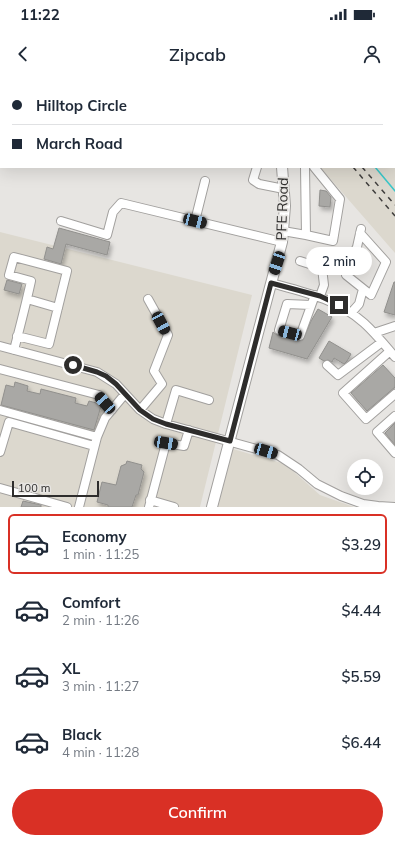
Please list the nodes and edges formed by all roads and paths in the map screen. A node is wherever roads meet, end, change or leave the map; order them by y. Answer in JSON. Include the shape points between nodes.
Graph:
{"nodes":[{"id":1,"x":257,"y":168,"type":"edge"},
{"id":2,"x":305,"y":168,"type":"edge"},
{"id":3,"x":315,"y":168,"type":"edge"},
{"id":4,"x":284,"y":170,"type":"edge"},
{"id":5,"x":205,"y":181,"type":"dead end"},
{"id":6,"x":284,"y":189,"type":"junction"},
{"id":7,"x":61,"y":221,"type":"dead end"},
{"id":8,"x":195,"y":221,"type":"junction"},
{"id":9,"x":284,"y":231,"type":"junction"},
{"id":10,"x":306,"y":235,"type":"junction"},
{"id":11,"x":282,"y":242,"type":"junction"},
{"id":12,"x":300,"y":261,"type":"dead end"},
{"id":13,"x":271,"y":283,"type":"junction"},
{"id":14,"x":363,"y":289,"type":"junction"},
{"id":15,"x":318,"y":296,"type":"junction"},
{"id":16,"x":27,"y":299,"type":"junction"},
{"id":17,"x":148,"y":299,"type":"dead end"},
{"id":18,"x":312,"y":305,"type":"junction"},
{"id":19,"x":58,"y":308,"type":"junction"},
{"id":20,"x":351,"y":313,"type":"junction"},
{"id":21,"x":395,"y":326,"type":"edge"},
{"id":22,"x":374,"y":333,"type":"junction"},
{"id":23,"x":17,"y":336,"type":"junction"},
{"id":24,"x":382,"y":342,"type":"junction"},
{"id":25,"x":1,"y":346,"type":"edge"},
{"id":26,"x":14,"y":350,"type":"junction"},
{"id":27,"x":392,"y":354,"type":"edge"},
{"id":28,"x":0,"y":356,"type":"edge"},
{"id":29,"x":327,"y":365,"type":"dead end"},
{"id":30,"x":0,"y":369,"type":"edge"},
{"id":31,"x":126,"y":394,"type":"junction"},
{"id":32,"x":395,"y":394,"type":"edge"},
{"id":33,"x":209,"y":400,"type":"dead end"},
{"id":34,"x":0,"y":410,"type":"edge"},
{"id":35,"x":112,"y":410,"type":"junction"},
{"id":36,"x":140,"y":410,"type":"junction"},
{"id":37,"x":395,"y":416,"type":"edge"},
{"id":38,"x":166,"y":424,"type":"junction"},
{"id":39,"x":189,"y":430,"type":"junction"},
{"id":40,"x":97,"y":437,"type":"junction"},
{"id":41,"x":230,"y":441,"type":"junction"},
{"id":42,"x":94,"y":446,"type":"junction"},
{"id":43,"x":0,"y":452,"type":"edge"},
{"id":44,"x":395,"y":453,"type":"edge"},
{"id":45,"x":0,"y":488,"type":"edge"},
{"id":46,"x":150,"y":504,"type":"edge"},
{"id":47,"x":215,"y":506,"type":"edge"},
{"id":48,"x":66,"y":507,"type":"edge"},
{"id":49,"x":79,"y":507,"type":"edge"},
{"id":50,"x":174,"y":507,"type":"edge"},
{"id":51,"x":395,"y":507,"type":"edge"}],
"edges":[{"from":1,"to":6,"type":"street","via":[[253,180]]},
{"from":2,"to":10,"type":"street"},
{"from":3,"to":10,"type":"street","via":[[340,199],[333,241]]},
{"from":4,"to":6,"type":"main road","name":"PFE Road"},
{"from":5,"to":8,"type":"street"},
{"from":6,"to":9,"type":"main road","name":"PFE Road"},
{"from":7,"to":8,"type":"street","via":[[107,235],[113,212],[121,203]]},
{"from":8,"to":11,"type":"street"},
{"from":9,"to":10,"type":"street"},
{"from":9,"to":11,"type":"main road","name":"PFE Road"},
{"from":11,"to":13,"type":"main road","name":"PFE Road"},
{"from":12,"to":15,"type":"street","via":[[322,268],[324,285]]},
{"from":13,"to":15,"type":"street"},
{"from":13,"to":41,"type":"main road","name":"PFE Road"},
{"from":14,"to":14,"type":"street","via":[[346,275],[361,231],[386,262],[371,295]]},
{"from":14,"to":20,"type":"street","via":[[360,304]]},
{"from":15,"to":18,"type":"street"},
{"from":15,"to":20,"type":"street"},
{"from":16,"to":19,"type":"street"},
{"from":16,"to":19,"type":"street","via":[[31,281],[9,275],[14,257],[67,271]]},
{"from":16,"to":23,"type":"street"},
{"from":17,"to":36,"type":"street","via":[[168,335],[154,371],[162,384]]},
{"from":18,"to":18,"type":"street","via":[[300,336],[279,330],[287,304]]},
{"from":19,"to":23,"type":"street","via":[[49,344]]},
{"from":20,"to":22,"type":"street"},
{"from":21,"to":22,"type":"street"},
{"from":22,"to":24,"type":"street"},
{"from":23,"to":26,"type":"street"},
{"from":24,"to":27,"type":"street"},
{"from":24,"to":29,"type":"street","via":[[338,376]]},
{"from":25,"to":26,"type":"street"},
{"from":25,"to":28,"type":"street"},
{"from":26,"to":31,"type":"street","via":[[97,372]]},
{"from":27,"to":32,"type":"street","via":[[343,393],[366,419]]},
{"from":30,"to":35,"type":"street","via":[[99,395]]},
{"from":31,"to":35,"type":"street"},
{"from":31,"to":36,"type":"street"},
{"from":33,"to":38,"type":"street","via":[[176,390]]},
{"from":34,"to":40,"type":"street"},
{"from":35,"to":40,"type":"street","via":[[105,418]]},
{"from":36,"to":38,"type":"street"},
{"from":37,"to":44,"type":"street","via":[[377,432]]},
{"from":38,"to":39,"type":"street"},
{"from":39,"to":41,"type":"street"},
{"from":39,"to":46,"type":"street","via":[[184,446],[166,443]]},
{"from":40,"to":42,"type":"street"},
{"from":41,"to":47,"type":"main road","name":"PFE Road"},
{"from":41,"to":51,"type":"street","via":[[278,455],[317,484],[341,496],[363,504]]},
{"from":42,"to":43,"type":"street","via":[[8,422]]},
{"from":42,"to":49,"type":"street"},
{"from":45,"to":48,"type":"street"},
{"from":46,"to":50,"type":"street"}]}
